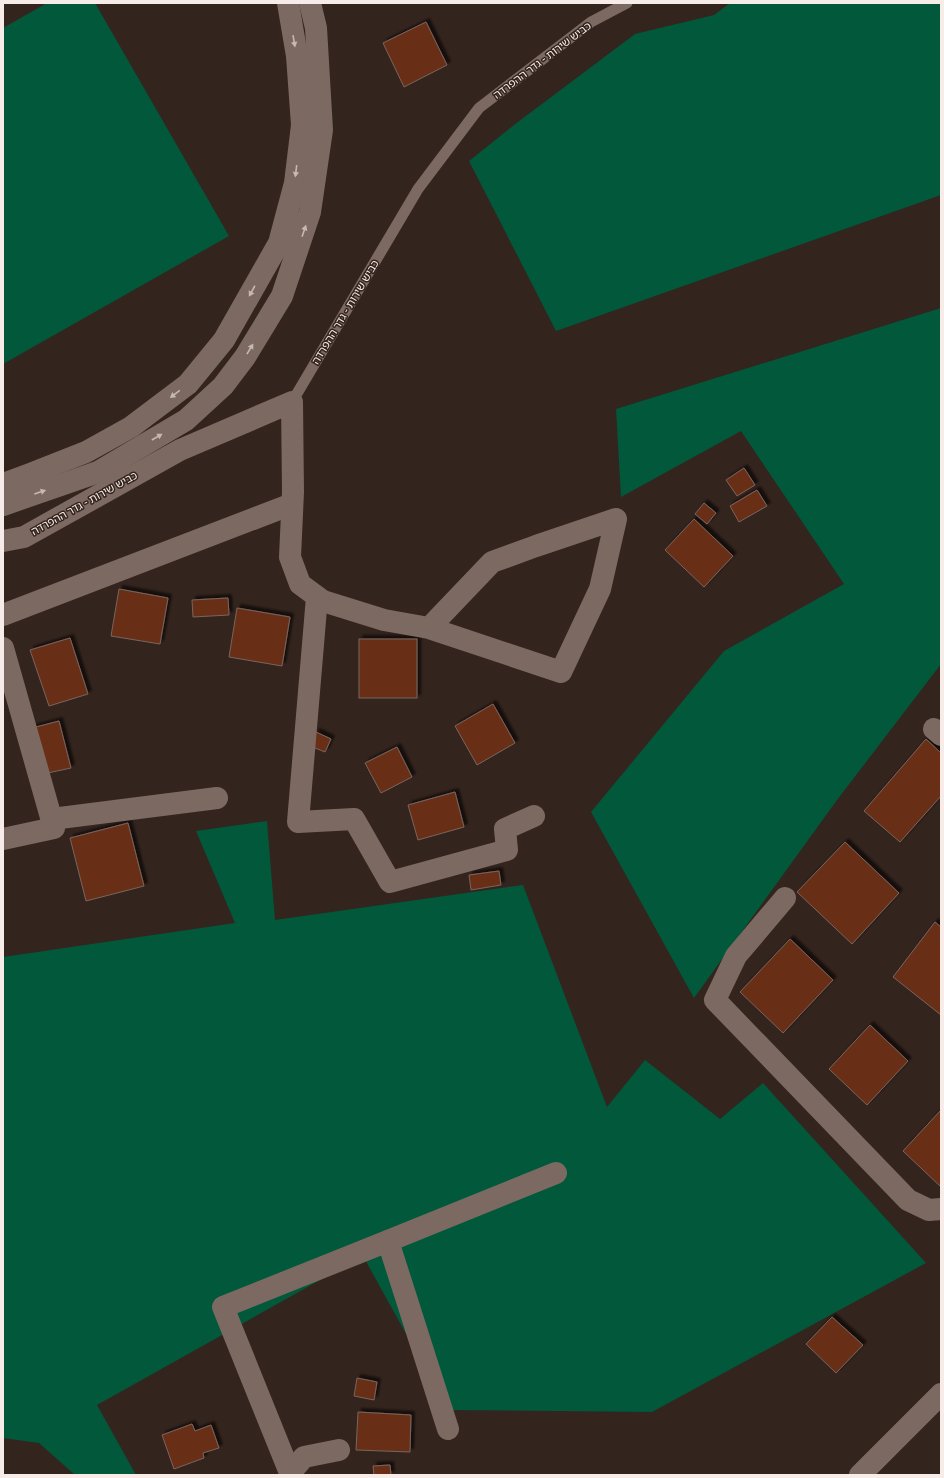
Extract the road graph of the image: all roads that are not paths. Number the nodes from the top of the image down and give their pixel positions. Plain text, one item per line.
1 (288, 3) edge
2 (310, 3) edge
3 (627, 3) edge
4 (292, 402) junction
5 (3, 484) edge
6 (292, 504) junction
7 (3, 505) edge
8 (3, 541) edge
9 (317, 597) junction
10 (3, 615) edge
11 (429, 628) junction
12 (3, 648) edge
13 (217, 798) dead end
14 (534, 816) dead end
15 (52, 819) junction
16 (3, 840) edge
17 (785, 898) dead end
18 (556, 1173) dead end
19 (941, 1209) edge
20 (388, 1241) junction
21 (941, 1394) edge
22 (448, 1430) dead end
23 (339, 1450) dead end
24 (290, 1474) edge
25 (860, 1475) edge

1 -> 5 street
7 -> 2 street
3 - 4 lane, כביש שירות - גדר ההפרדה
4 - 6 street
4 - 8 street, כביש שירות - גדר ההפרדה
6 - 9 street
6 - 10 street
9 - 11 street
9 - 14 street
11 - 11 street
12 - 15 street
13 - 15 street
15 - 16 street
17 - 19 street
18 - 20 street
20 - 22 street
20 - 24 street
21 - 25 street
23 - 24 street

